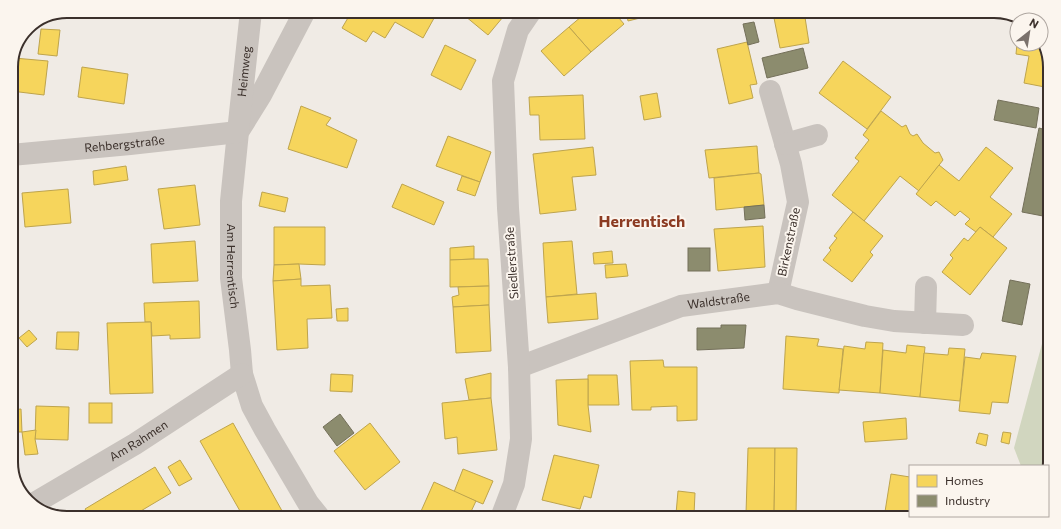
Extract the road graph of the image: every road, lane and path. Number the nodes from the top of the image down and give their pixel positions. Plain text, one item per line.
1 (250, 18) edge
2 (301, 18) edge
3 (526, 18) edge
4 (770, 91) dead end
5 (238, 132) junction
6 (817, 135) dead end
7 (785, 144) junction
8 (18, 154) edge
9 (926, 287) dead end
10 (778, 293) junction
11 (925, 323) junction
12 (963, 324) dead end
13 (519, 367) junction
14 (242, 374) junction
15 (38, 501) edge
16 (314, 511) edge
17 (504, 511) edge

1 - 5 street, Heimweg
2 - 5 street, Am Herrentisch
3 - 13 street, Siedlerstraße
4 - 7 street, Birkenstraße
5 - 8 street, Rehbergstraße
5 - 14 street, Am Herrentisch
6 - 7 street
7 - 10 street, Birkenstraße
9 - 11 street
10 - 11 street, Waldstraße
10 - 13 street, Waldstraße
11 - 12 street, Waldstraße
13 - 17 street, Siedlerstraße
14 - 15 street, Am Rahmen
14 - 16 street, Am Herrentisch

